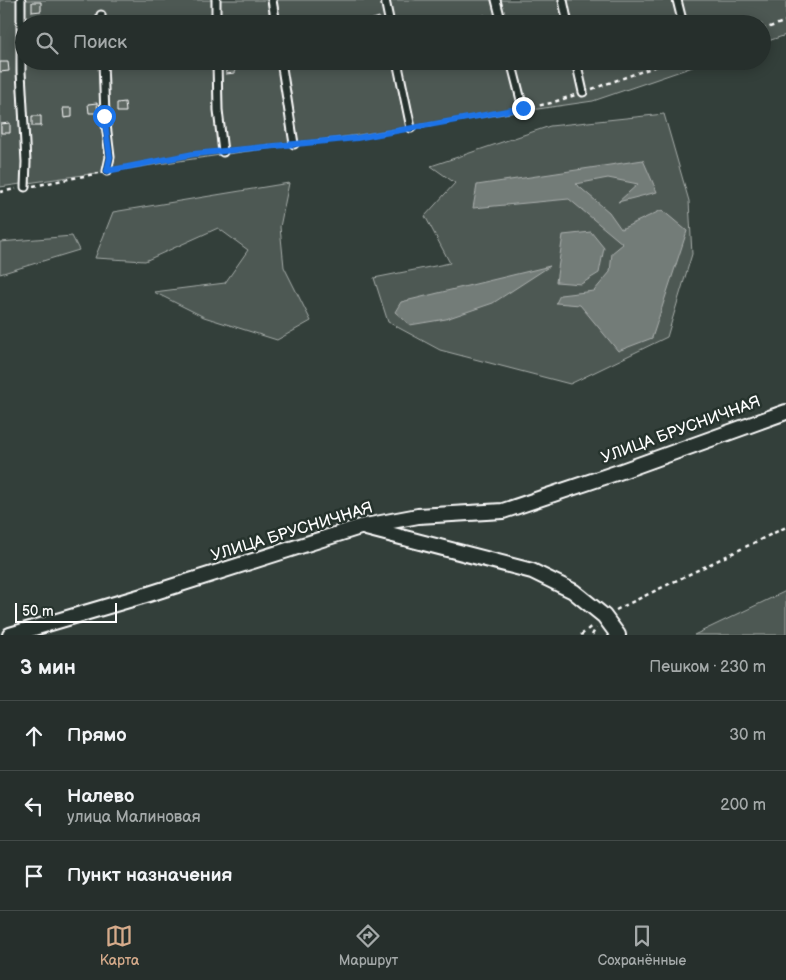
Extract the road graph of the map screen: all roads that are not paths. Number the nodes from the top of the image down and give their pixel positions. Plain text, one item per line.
1 (20, 0) edge
2 (216, 0) edge
3 (272, 0) edge
4 (385, 0) edge
5 (496, 0) edge
6 (563, 0) edge
7 (677, 0) edge
8 (20, 15) edge
9 (216, 15) edge
10 (274, 15) edge
11 (388, 15) edge
12 (500, 15) edge
13 (566, 15) edge
14 (681, 15) edge
15 (20, 70) edge
16 (103, 70) edge
17 (217, 70) edge
18 (282, 70) edge
19 (399, 70) edge
20 (513, 70) edge
21 (578, 70) edge
22 (583, 92) road end
23 (523, 108) road end
24 (411, 128) road end
25 (294, 144) road end
26 (222, 152) road end
27 (107, 171) road end
28 (25, 187) road end
29 (786, 412) edge
30 (360, 527) junction
31 (10, 635) edge
32 (618, 635) edge

1 - 8 lane
2 - 9 lane
3 - 10 lane
4 - 11 lane
5 - 12 lane
6 - 13 lane
7 - 14 lane
15 - 28 lane
16 - 27 lane
17 - 26 lane
18 - 25 lane
19 - 24 lane
20 - 23 lane
21 - 22 lane
29 - 30 street, УЛИЦА БРУСНИЧНАЯ
30 - 31 street, УЛИЦА БРУСНИЧНАЯ
30 - 32 street

